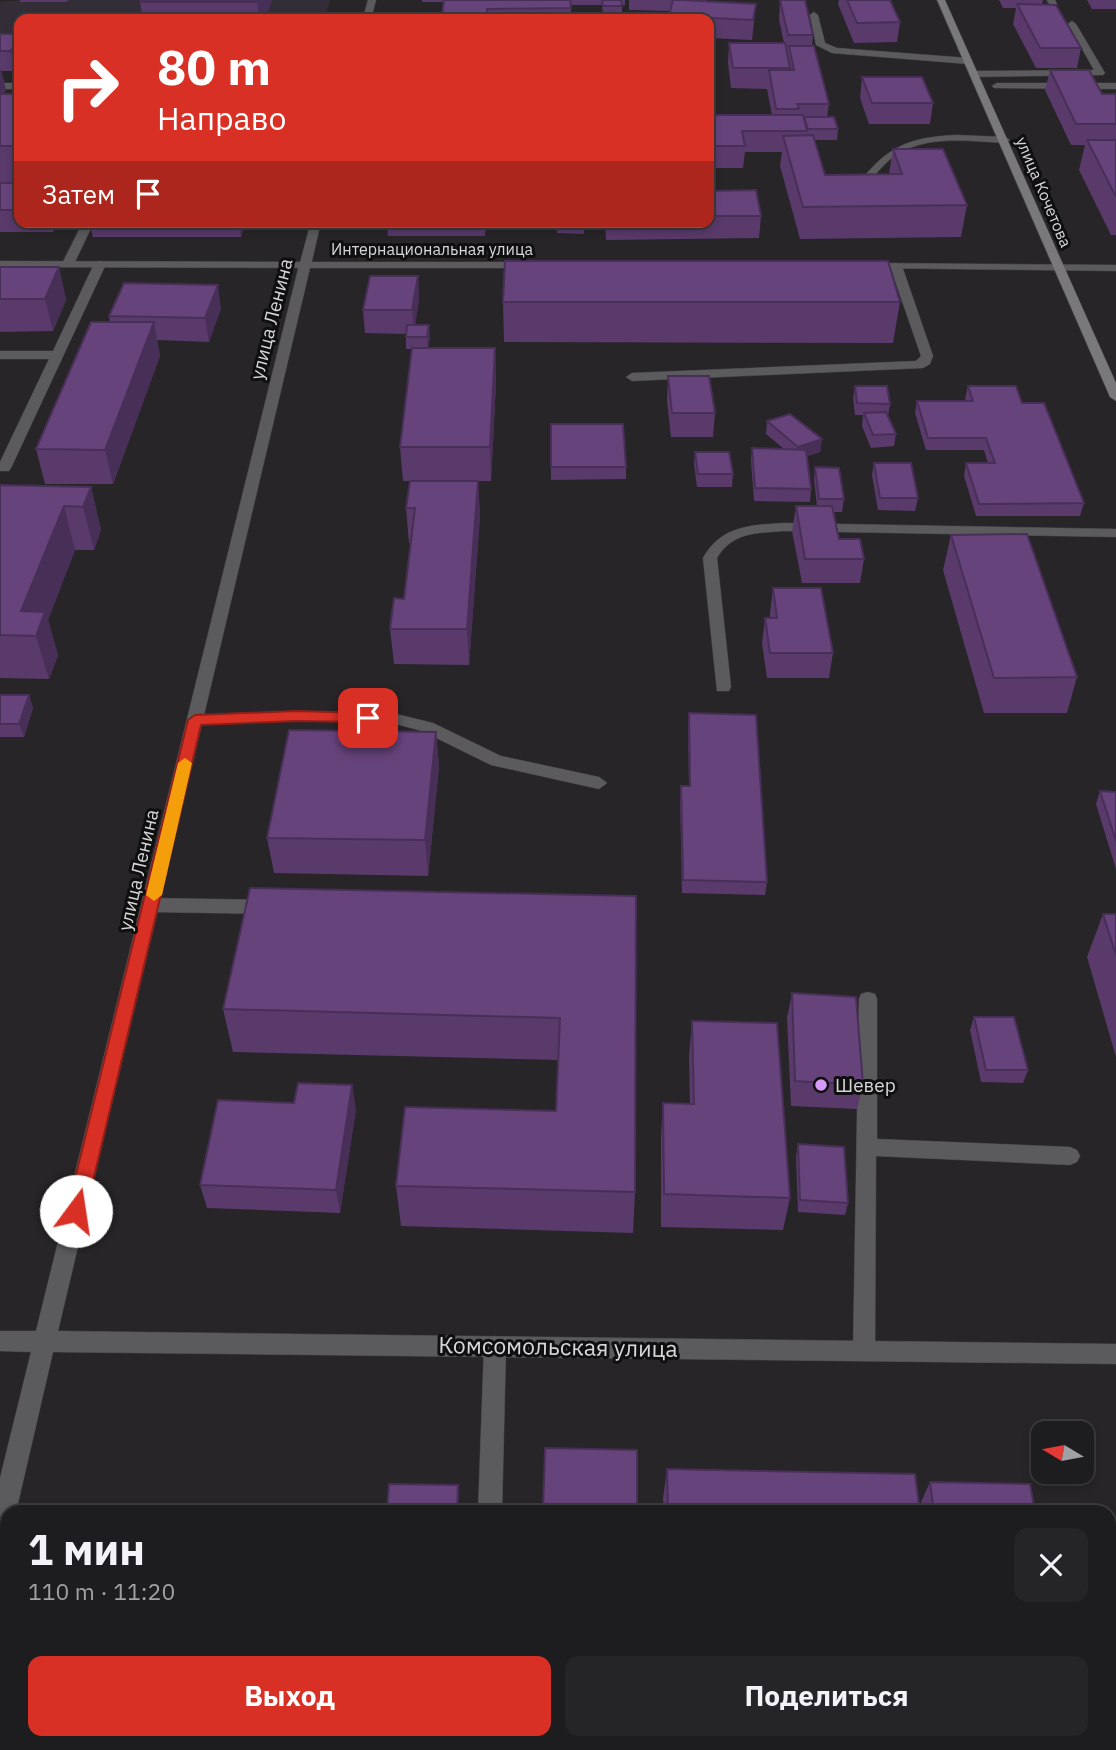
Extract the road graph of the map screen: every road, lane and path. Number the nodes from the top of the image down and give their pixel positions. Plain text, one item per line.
1 (941, 0) edge
2 (814, 15) dead end
3 (1072, 24) dead end
4 (968, 61) junction
5 (974, 74) junction
6 (979, 86) junction
7 (1116, 86) edge
8 (1005, 140) junction
9 (857, 192) edge
10 (86, 228) edge
11 (314, 228) edge
12 (0, 264) edge
13 (68, 264) junction
14 (100, 264) junction
15 (305, 265) junction
16 (536, 265) edge
17 (854, 266) edge
18 (896, 266) junction
19 (1059, 267) junction
20 (1116, 268) edge
21 (0, 355) edge
22 (58, 355) junction
23 (632, 377) dead end
24 (1116, 397) edge
25 (4, 468) dead end
26 (1116, 533) edge
27 (723, 687) dead end
28 (195, 720) junction
29 (599, 783) dead end
30 (151, 905) junction
31 (282, 907) edge
32 (868, 999) dead end
33 (868, 1147) junction
34 (1070, 1156) dead end
35 (0, 1341) edge
36 (45, 1341) junction
37 (495, 1346) junction
38 (864, 1351) junction
39 (1116, 1354) edge
40 (5, 1505) edge
41 (490, 1505) edge

1 - 4 main road, улица Кочетова
2 - 4 street
3 - 5 street
4 - 5 main road, улица Кочетова
5 - 6 main road, улица Кочетова
6 - 7 street
6 - 8 main road, улица Кочетова
8 - 9 street
8 - 19 main road, улица Кочетова
10 - 13 street
11 - 15 street, улица Ленина
12 - 13 street, Интернациональная улица
13 - 14 street, Интернациональная улица
14 - 15 street, Интернациональная улица
14 - 22 street
15 - 16 street, Интернациональная улица
15 - 28 street, улица Ленина
17 - 18 street
18 - 19 street
18 - 23 street
19 - 20 street
19 - 24 main road, улица Кочетова
21 - 22 street
22 - 25 street
26 - 27 street
28 - 29 street
28 - 30 street, улица Ленина
30 - 31 street
30 - 36 street, улица Ленина
32 - 33 street
33 - 34 street
33 - 38 street
35 - 36 street, Комсомольская улица
36 - 37 street, Комсомольская улица
36 - 40 street, улица Ленина
37 - 38 street, Комсомольская улица
37 - 41 street
38 - 39 street, Комсомольская улица

